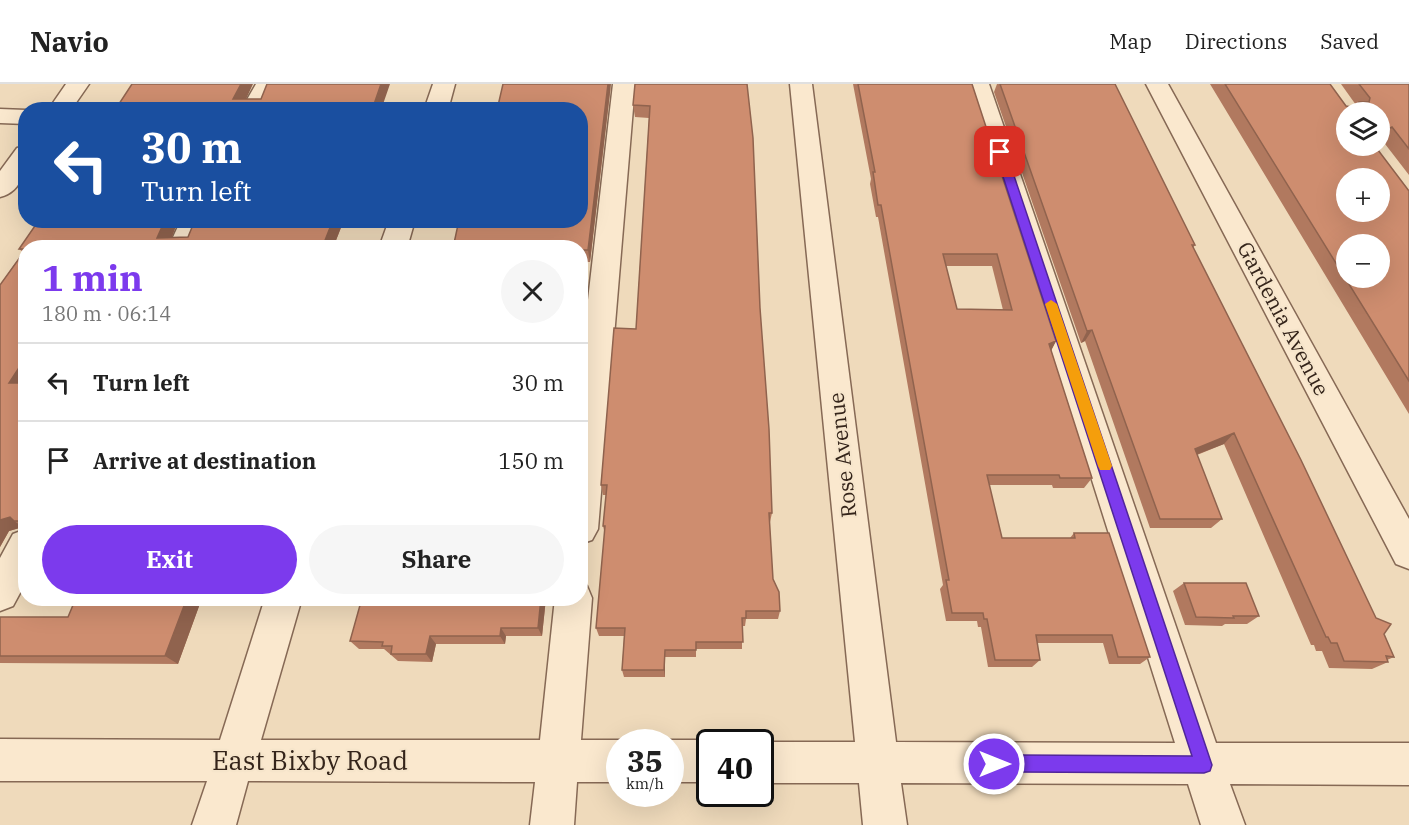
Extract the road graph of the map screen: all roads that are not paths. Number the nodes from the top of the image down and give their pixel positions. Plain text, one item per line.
1 (78, 84) edge
2 (267, 84) edge
3 (444, 84) edge
4 (624, 84) edge
5 (801, 84) edge
6 (978, 84) edge
7 (1157, 84) edge
8 (65, 102) edge
9 (257, 102) edge
10 (438, 102) edge
11 (0, 116) edge
12 (18, 117) edge
13 (18, 165) edge
14 (0, 189) edge
15 (588, 448) edge
16 (1409, 554) edge
17 (18, 560) edge
18 (0, 594) edge
19 (281, 606) edge
20 (573, 606) edge
21 (0, 759) edge
22 (558, 760) junction
23 (233, 761) junction
24 (606, 761) edge
25 (774, 762) edge
26 (877, 763) junction
27 (1409, 764) edge
28 (1204, 765) junction
29 (214, 825) edge
30 (552, 825) edge
31 (885, 825) edge
32 (1223, 825) edge

1 - 8 street
2 - 9 street
3 - 10 street
4 - 15 street
5 - 26 street, Rose Avenue
6 - 28 street
7 - 16 street, Gardenia Avenue
11 - 12 street
13 - 14 street
17 - 18 street
19 - 23 street
20 - 22 street
21 - 23 street, East Bixby Road
22 - 23 street, East Bixby Road
22 - 24 street, East Bixby Road
22 - 30 street
23 - 29 street
25 - 26 street
26 - 28 street
26 - 31 street, Rose Avenue
27 - 28 street
28 - 32 street

